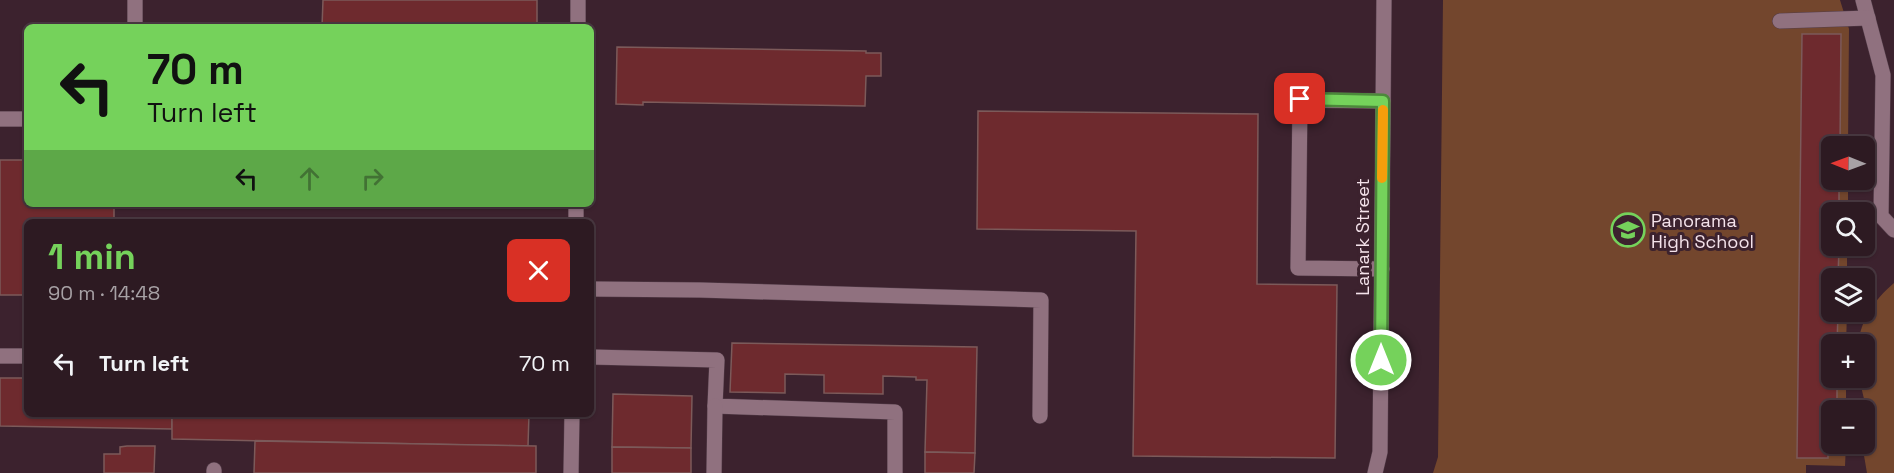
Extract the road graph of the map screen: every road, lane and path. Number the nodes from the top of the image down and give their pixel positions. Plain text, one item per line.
1 (135, 0) edge
2 (578, 0) edge
3 (1384, 0) edge
4 (1863, 0) edge
5 (1868, 18) junction
6 (1780, 21) dead end
7 (135, 24) edge
8 (578, 24) edge
9 (1383, 101) junction
10 (0, 119) edge
11 (24, 119) edge
12 (1894, 231) edge
13 (1382, 269) junction
14 (594, 289) edge
15 (0, 356) edge
16 (24, 356) edge
17 (594, 357) edge
18 (715, 406) junction
19 (1040, 416) dead end
20 (572, 417) edge
21 (571, 473) edge
22 (714, 473) edge
23 (895, 473) edge
24 (1375, 473) edge

1 - 7 street
2 - 8 street
3 - 9 street, Lanark Street
4 - 5 street
5 - 6 street
5 - 12 street
9 - 13 street, Lanark Street
9 - 13 street
10 - 11 street
13 - 24 street, Lanark Street
14 - 19 street
15 - 16 street
17 - 18 street
18 - 22 street
18 - 23 street
20 - 21 street

